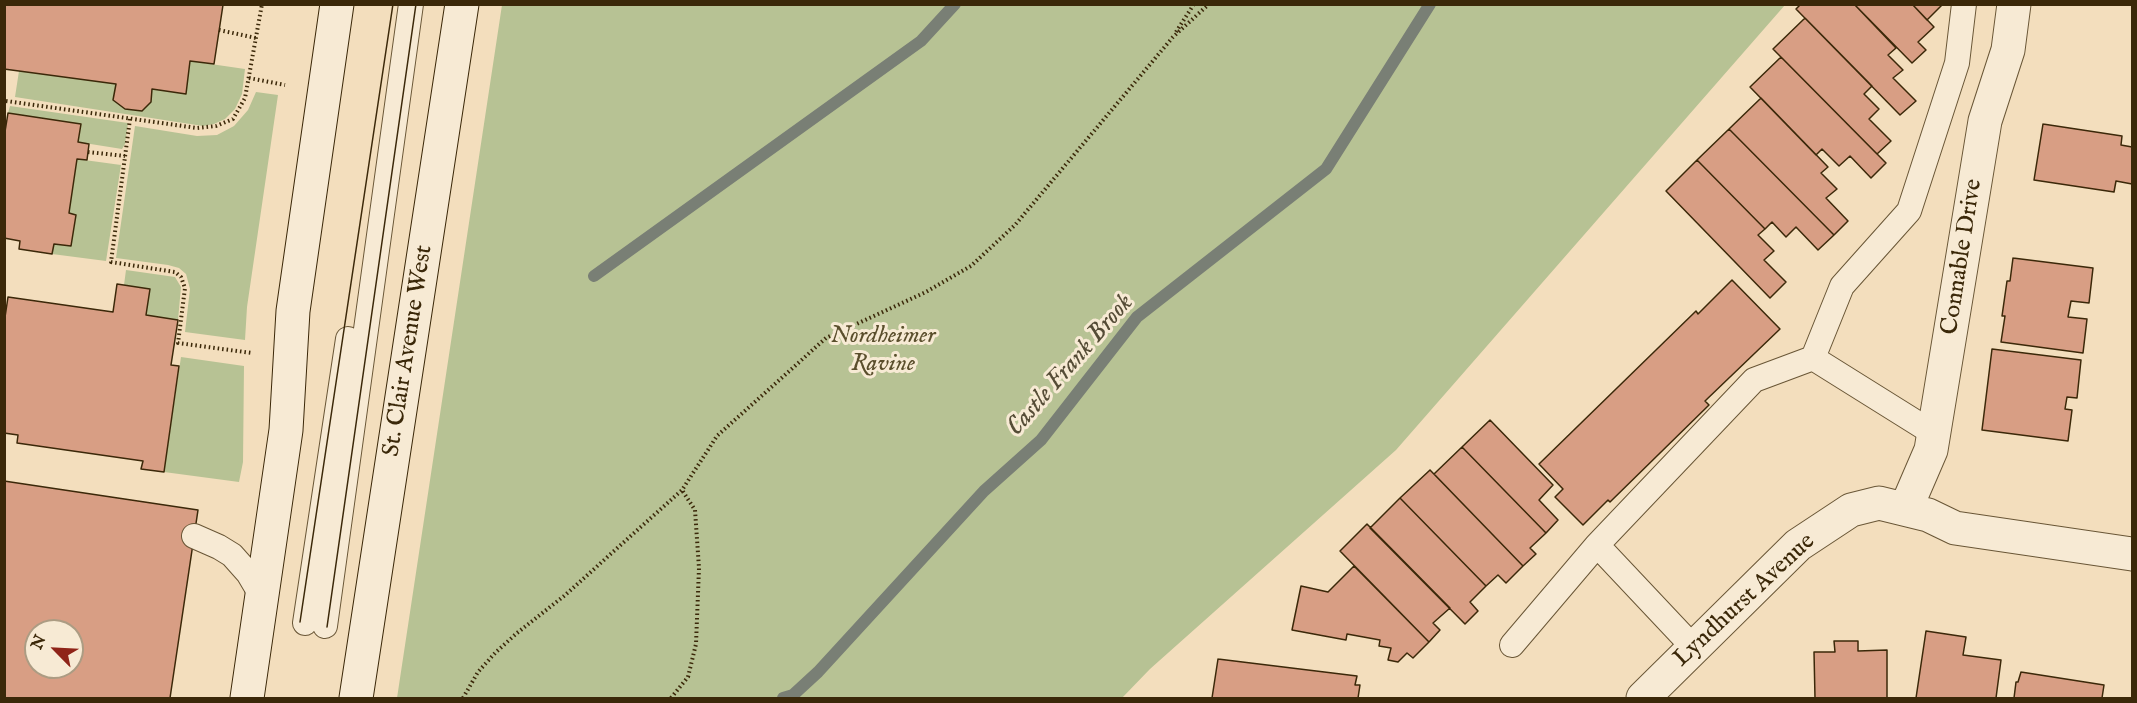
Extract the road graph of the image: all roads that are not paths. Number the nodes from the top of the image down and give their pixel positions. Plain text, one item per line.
1 (337, 4) edge
2 (397, 4) edge
3 (411, 4) edge
4 (462, 4) edge
5 (1964, 4) edge
6 (2014, 4) edge
7 (1813, 358) junction
8 (1934, 433) junction
9 (1905, 508) junction
10 (194, 536) dead end
11 (1598, 545) junction
12 (2133, 554) edge
13 (261, 595) junction
14 (1512, 645) dead end
15 (1694, 648) junction
16 (247, 699) edge
17 (357, 699) edge
18 (1643, 699) edge

1 - 13 main road
2 - 3 lane
4 - 17 main road, St. Clair Avenue West
5 - 7 lane
6 - 8 main road, Connable Drive
7 - 8 lane
7 - 11 lane
8 - 9 main road, Connable Drive
9 - 12 main road, Lyndhurst Avenue
9 - 15 main road, Lyndhurst Avenue
10 - 13 lane
11 - 14 lane
11 - 15 lane
13 - 16 main road
15 - 18 main road, Lyndhurst Avenue

